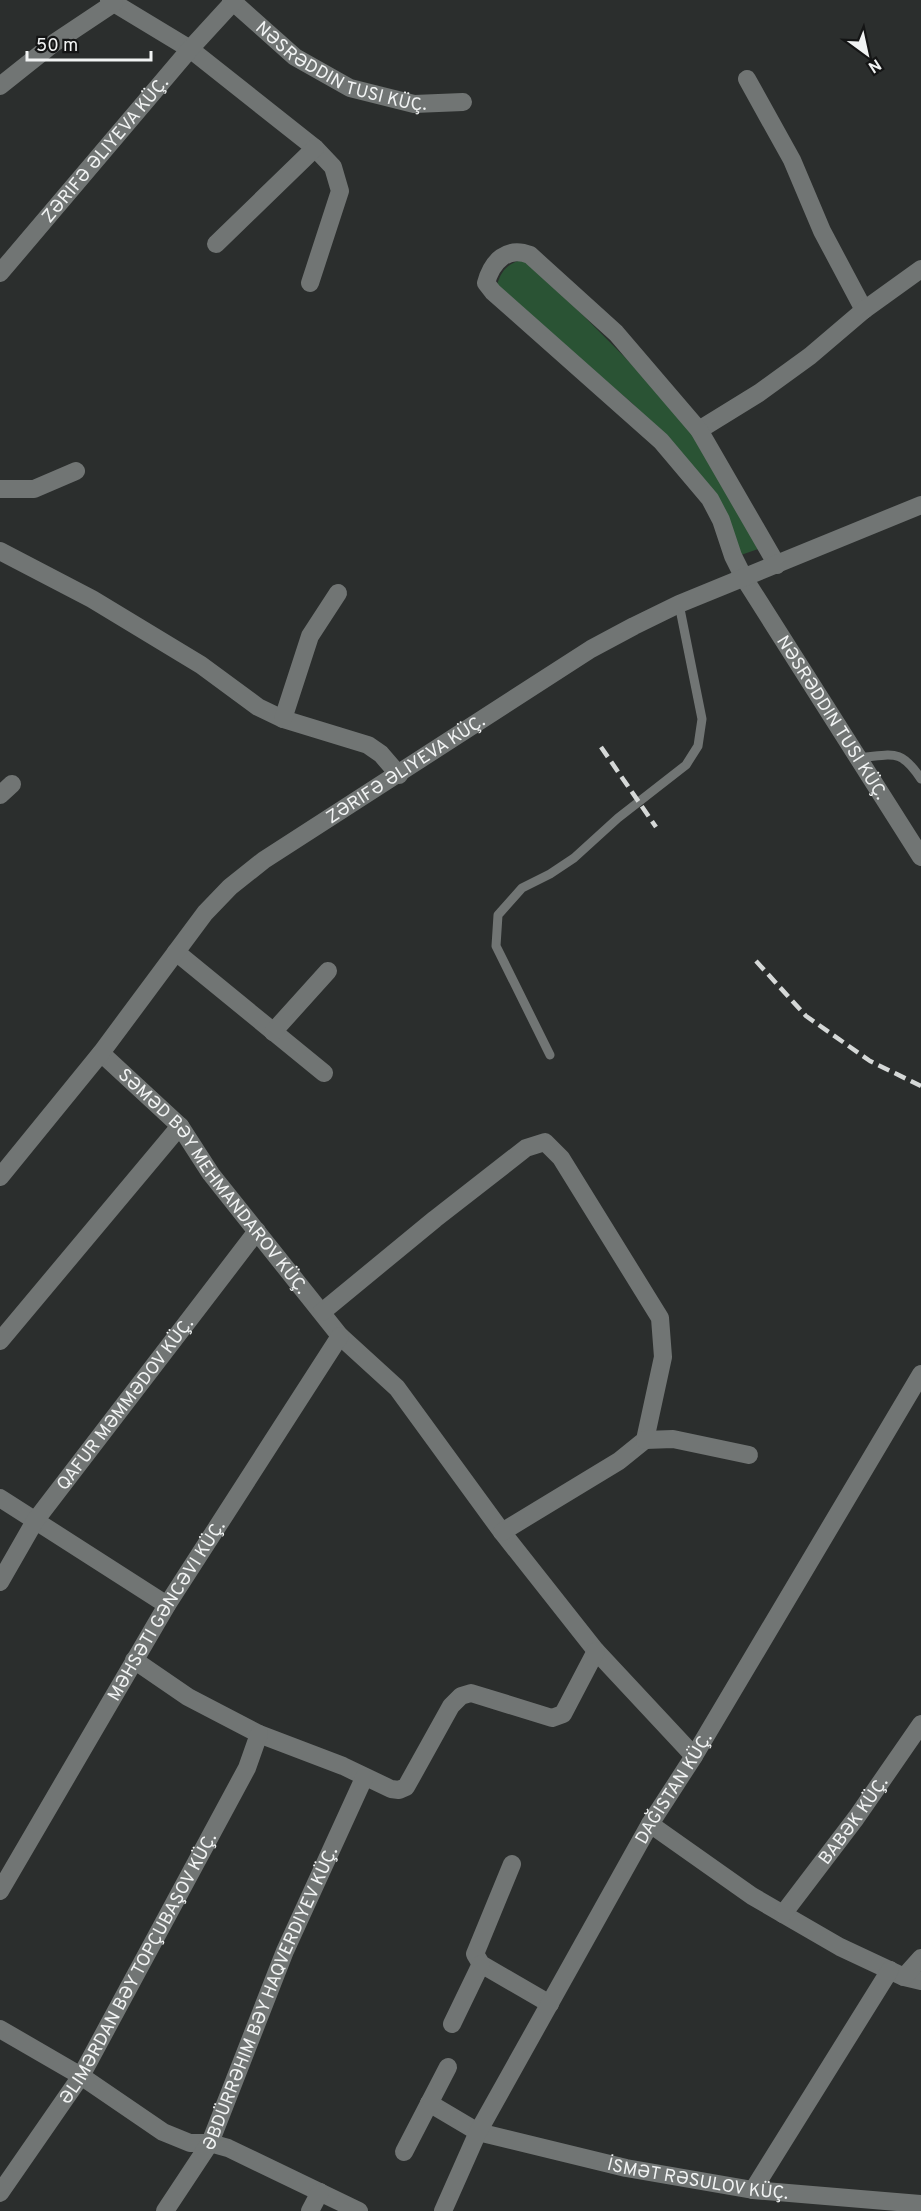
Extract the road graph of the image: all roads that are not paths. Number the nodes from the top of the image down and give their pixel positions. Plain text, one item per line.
1 (111, 1) edge
2 (233, 1) edge
3 (190, 50) junction
4 (747, 79) dead end
5 (0, 86) edge
6 (463, 102) dead end
7 (315, 148) junction
8 (216, 244) dead end
9 (921, 269) edge
10 (0, 273) edge
11 (310, 283) dead end
12 (864, 310) junction
13 (699, 430) junction
14 (76, 471) dead end
15 (0, 489) edge
16 (921, 504) edge
17 (0, 551) edge
18 (777, 564) junction
19 (744, 578) junction
20 (338, 593) dead end
21 (679, 604) junction
22 (283, 719) junction
23 (858, 758) junction
24 (399, 775) junction
25 (921, 779) edge
26 (921, 857) edge
27 (176, 952) junction
28 (328, 971) dead end
29 (273, 1032) junction
30 (101, 1053) junction
31 (550, 1055) dead end
32 (324, 1073) dead end
33 (180, 1126) junction
34 (0, 1177) edge
35 (257, 1231) junction
36 (322, 1312) junction
37 (340, 1336) junction
38 (0, 1341) edge
39 (921, 1375) edge
40 (645, 1440) junction
41 (749, 1455) dead end
42 (0, 1498) edge
43 (35, 1521) junction
44 (502, 1532) junction
45 (0, 1581) edge
46 (167, 1605) junction
47 (596, 1651) junction
48 (134, 1660) junction
49 (921, 1724) edge
50 (259, 1734) junction
51 (694, 1756) junction
52 (364, 1778) junction
53 (650, 1824) junction
54 (513, 1864) dead end
55 (0, 1891) edge
56 (783, 1914) junction
57 (921, 1958) edge
58 (481, 1964) junction
59 (905, 1976) edge
60 (550, 2004) junction
61 (452, 2024) dead end
62 (0, 2030) edge
63 (448, 2067) dead end
64 (81, 2076) junction
65 (429, 2103) junction
66 (478, 2132) junction
67 (210, 2143) junction
68 (404, 2152) dead end
69 (753, 2190) junction
70 (320, 2192) junction
71 (0, 2193) edge
72 (921, 2204) edge
73 (165, 2211) edge
74 (310, 2211) edge
75 (359, 2211) edge
76 (443, 2211) edge

1 - 3 street
1 - 5 street
2 - 3 street, ZƏRIFƏ ƏLIYEVA KÜÇ.
2 - 6 street, NƏSRƏDDIN TUSI KÜÇ.
3 - 7 street
3 - 10 street, ZƏRIFƏ ƏLIYEVA KÜÇ.
4 - 12 street
7 - 8 street
7 - 11 street
9 - 12 street
12 - 13 street
13 - 18 street
13 - 19 street, NƏSRƏDDIN TUSI KÜÇ.
14 - 15 street
16 - 18 street, ZƏRIFƏ ƏLIYEVA KÜÇ.
17 - 22 street
18 - 19 street, ZƏRIFƏ ƏLIYEVA KÜÇ.
19 - 21 street, ZƏRIFƏ ƏLIYEVA KÜÇ.
19 - 23 street, NƏSRƏDDIN TUSI KÜÇ.
20 - 22 street
21 - 24 street, ZƏRIFƏ ƏLIYEVA KÜÇ.
21 - 31 lane
22 - 24 street
23 - 25 lane
23 - 26 street, NƏSRƏDDIN TUSI KÜÇ.
24 - 27 street, ZƏRIFƏ ƏLIYEVA KÜÇ.
27 - 29 street
27 - 30 street, ZƏRIFƏ ƏLIYEVA KÜÇ.
28 - 29 street
29 - 32 street
30 - 33 street, SƏMƏD BƏY MEHMANDAROV KÜÇ.
30 - 34 street, ZƏRIFƏ ƏLIYEVA KÜÇ.
33 - 35 street, SƏMƏD BƏY MEHMANDAROV KÜÇ.
33 - 38 street
35 - 36 street, SƏMƏD BƏY MEHMANDAROV KÜÇ.
35 - 43 street, QAFUR MƏMMƏDOV KÜÇ.
36 - 37 street, SƏMƏD BƏY MEHMANDAROV KÜÇ.
36 - 40 street, SƏMƏD BƏY MEHMANDAROV KÜÇ.
37 - 44 street, SƏMƏD BƏY MEHMANDAROV KÜÇ.
37 - 46 street, MƏHSƏTI GƏNCƏVI KÜÇ.
39 - 51 street
40 - 41 street
40 - 44 street
42 - 43 street
43 - 45 street, QAFUR MƏMMƏDOV KÜÇ.
43 - 46 street
44 - 47 street, SƏMƏD BƏY MEHMANDAROV KÜÇ.
46 - 48 street, MƏHSƏTI GƏNCƏVI KÜÇ.
47 - 51 street, SƏMƏD BƏY MEHMANDAROV KÜÇ.
47 - 52 street
48 - 50 street
48 - 55 street, MƏHSƏTI GƏNCƏVI KÜÇ.
49 - 56 street, BABƏK KÜÇ.
50 - 52 street
50 - 64 street, ƏLIMƏRDAN BƏY TOPÇUBAŞOV KÜÇ.
51 - 53 street
52 - 67 street, ƏBDÜRRƏHIM BƏY HAQVERDIYEV KÜÇ.
53 - 56 street
53 - 60 street
54 - 58 street
56 - 59 street
57 - 59 street
58 - 60 street
58 - 61 street
59 - 69 street
60 - 66 street
62 - 64 street
63 - 65 street
64 - 67 street
64 - 71 street, ƏLIMƏRDAN BƏY TOPÇUBAŞOV KÜÇ.
65 - 66 street, İSMƏT RƏSULOV KÜÇ.
65 - 68 street
66 - 69 street, İSMƏT RƏSULOV KÜÇ.
66 - 76 street
67 - 70 street
67 - 73 street, ƏBDÜRRƏHIM BƏY HAQVERDIYEV KÜÇ.
69 - 72 street, İSMƏT RƏSULOV KÜÇ.
70 - 74 street
70 - 75 street

